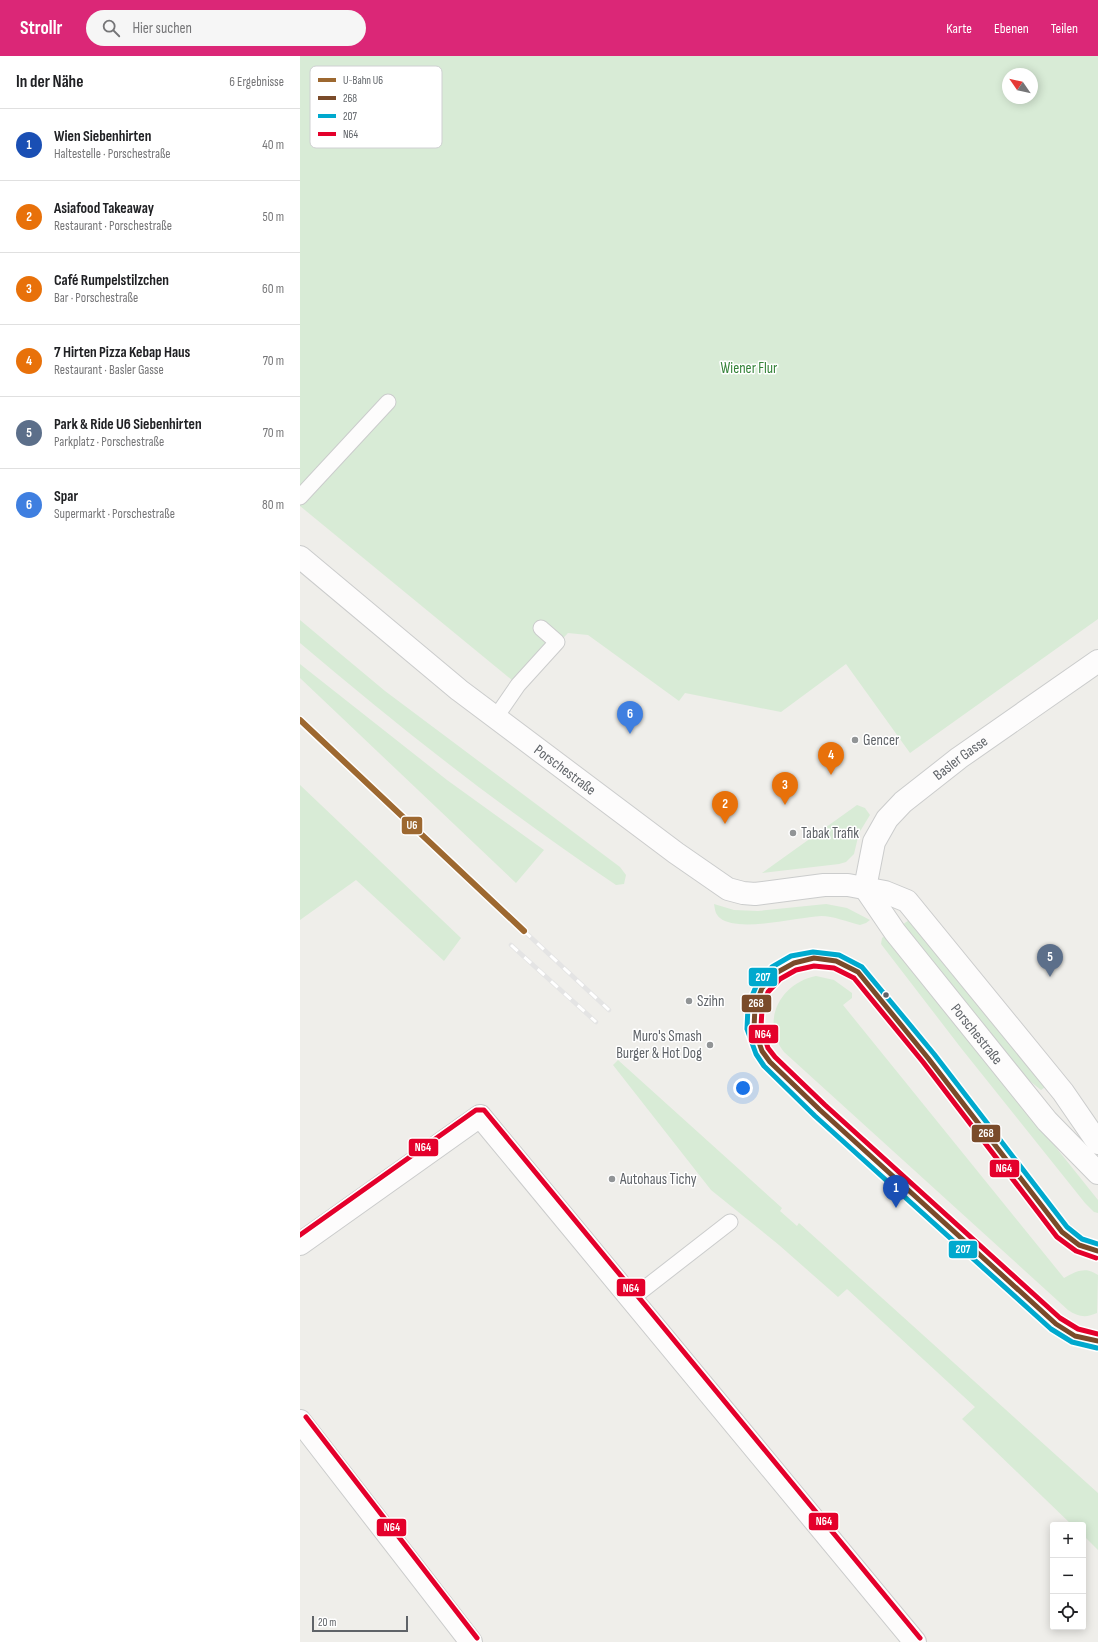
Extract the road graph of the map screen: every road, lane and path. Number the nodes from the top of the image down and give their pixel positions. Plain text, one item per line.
1 (388, 402) dead end
2 (300, 497) edge
3 (300, 557) edge
4 (542, 628) dead end
5 (1098, 661) edge
6 (496, 717) junction
7 (865, 888) junction
8 (1098, 1143) edge
9 (1098, 1172) edge
10 (730, 1222) dead end
11 (300, 1244) edge
12 (1098, 1251) edge
13 (631, 1299) junction
14 (1096, 1339) edge
15 (300, 1421) edge
16 (471, 1642) edge
17 (915, 1642) edge

1 - 2 lane
3 - 6 street, Porschestraße
4 - 6 lane
5 - 7 street, Basler Gasse
6 - 7 street, Porschestraße
7 - 8 street, Porschestraße
7 - 9 street, Porschestraße
10 - 13 lane
11 - 13 street
12 - 14 lane
13 - 17 street
15 - 16 street

